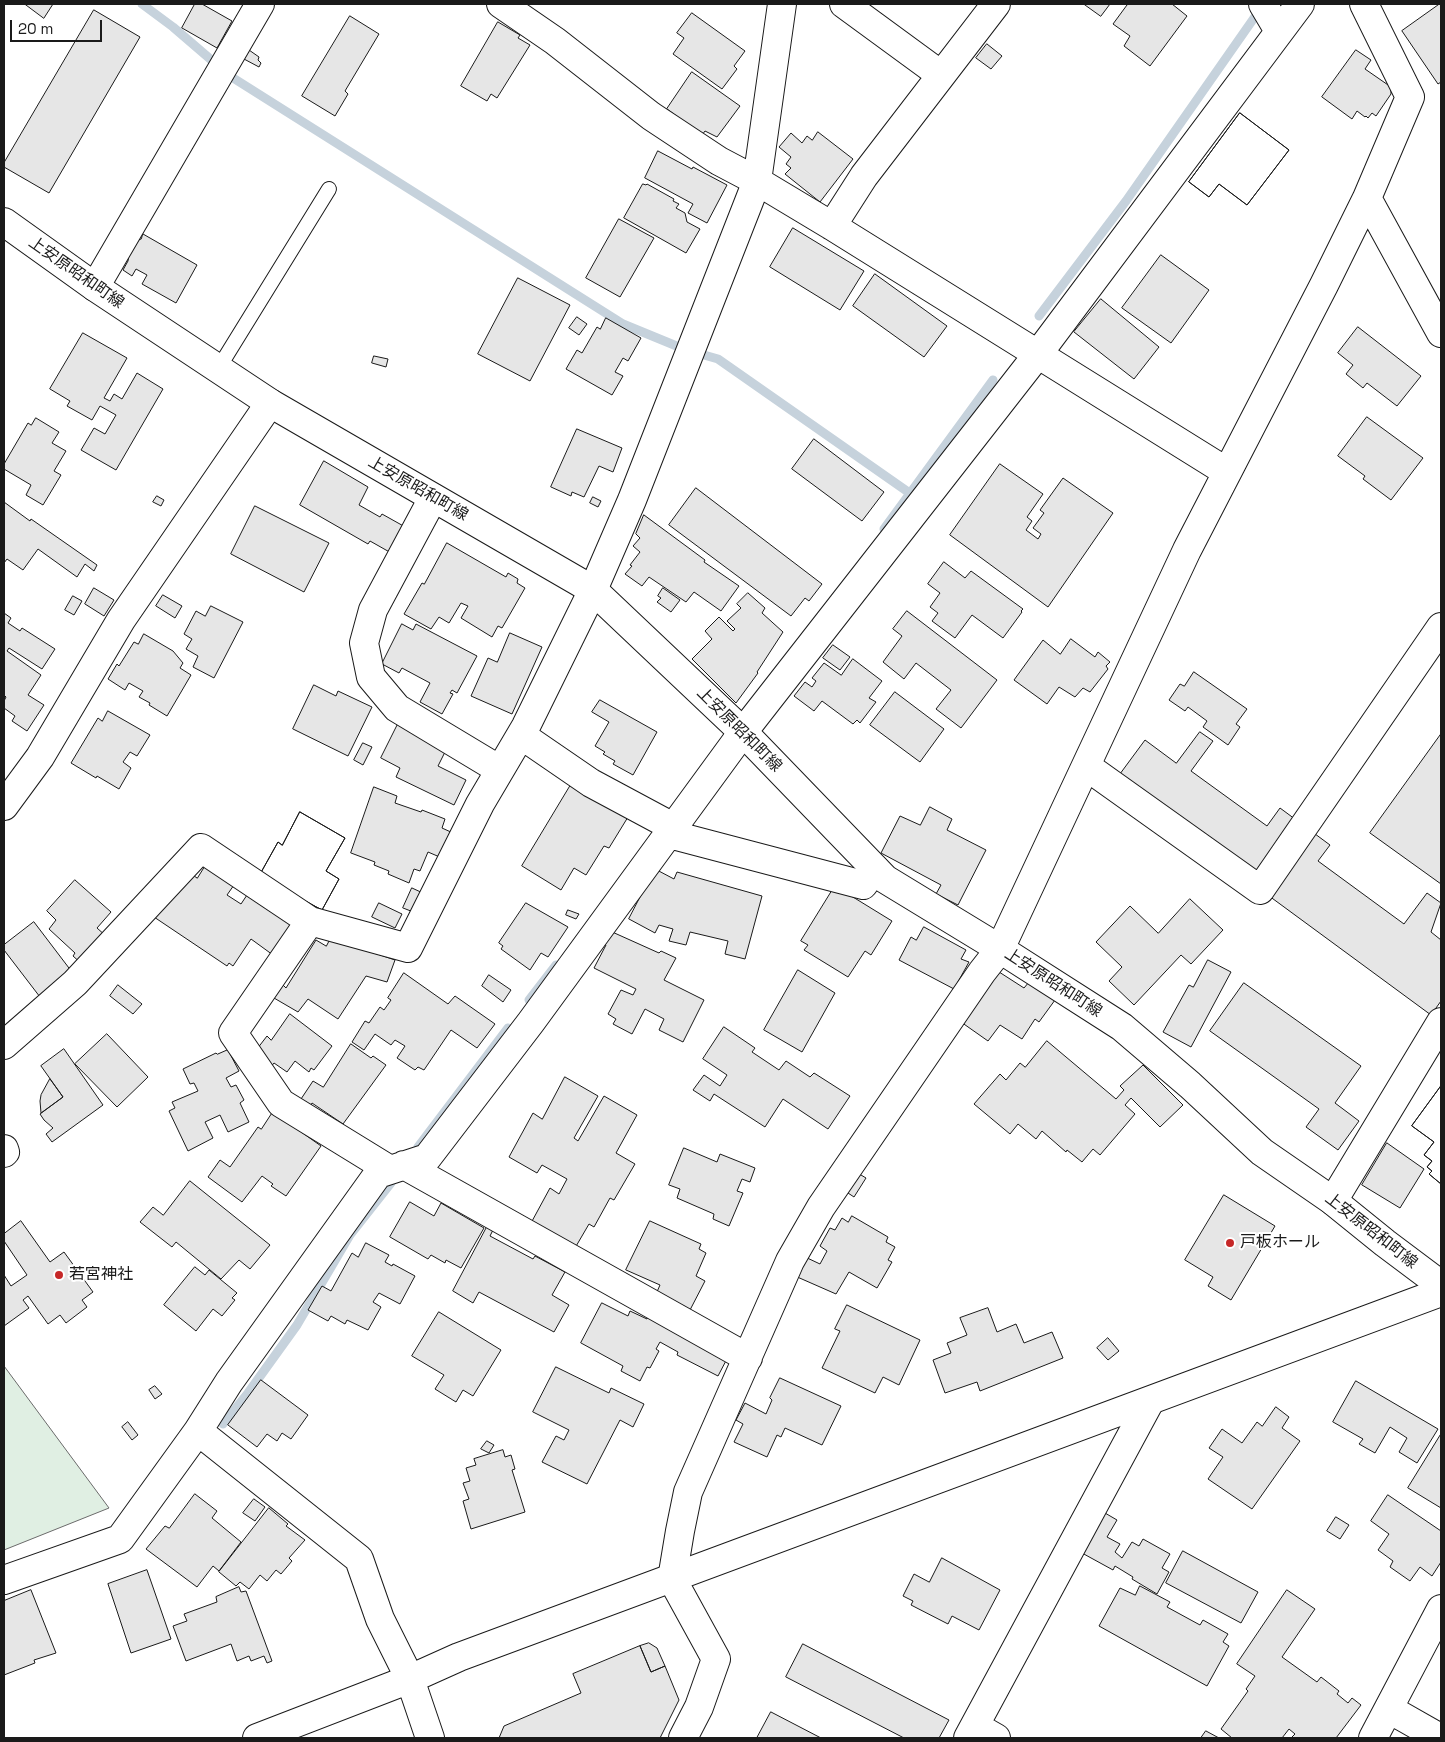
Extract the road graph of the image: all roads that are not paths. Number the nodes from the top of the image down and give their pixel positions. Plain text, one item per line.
1 (260, 4) edge
2 (501, 4) edge
3 (782, 4) edge
4 (844, 4) edge
5 (996, 4) edge
6 (1300, 4) edge
7 (1364, 4) edge
8 (1271, 18) edge
9 (941, 75) junction
10 (758, 181) junction
11 (329, 188) dead end
12 (1367, 198) junction
13 (4, 222) edge
14 (832, 226) junction
15 (95, 287) junction
16 (1441, 333) edge
17 (1038, 354) junction
18 (218, 369) junction
19 (270, 404) junction
20 (1227, 472) junction
21 (433, 498) junction
22 (593, 590) junction
23 (1441, 627) edge
24 (743, 732) junction
25 (521, 735) junction
26 (1086, 766) junction
27 (500, 770) junction
28 (4, 806) edge
29 (671, 830) junction
30 (876, 869) junction
31 (310, 921) junction
32 (1000, 948) junction
33 (1441, 1022) edge
34 (4, 1045) edge
35 (397, 1168) junction
36 (1333, 1201) junction
37 (1441, 1284) edge
38 (1441, 1292) edge
39 (748, 1358) junction
40 (1150, 1401) junction
41 (198, 1430) junction
42 (672, 1579) junction
43 (4, 1580) edge
44 (1441, 1609) edge
45 (410, 1679) junction
46 (1389, 1709) junction
47 (980, 1734) edge
48 (257, 1738) edge
49 (430, 1738) edge
50 (683, 1738) edge
51 (1373, 1738) edge
52 (1440, 1738) edge

1 - 15 street
2 - 10 street
3 - 10 street
4 - 9 street
5 - 9 street
6 - 8 street
7 - 12 street
8 - 17 street
9 - 14 street
10 - 14 street
10 - 22 street
11 - 18 lane
12 - 16 street
12 - 20 street
13 - 15 street, 上安原昭和町線
14 - 17 street
15 - 18 street, 上安原昭和町線
17 - 20 street
17 - 24 street
18 - 19 street, 上安原昭和町線
19 - 21 street, 上安原昭和町線
19 - 28 street
20 - 26 street
21 - 22 street, 上安原昭和町線
21 - 27 street
22 - 24 street, 上安原昭和町線
22 - 25 street
23 - 26 street
24 - 29 street
24 - 30 street, 上安原昭和町線
25 - 27 street
25 - 29 street
26 - 32 street
27 - 31 street
29 - 30 street
29 - 35 street
30 - 32 street, 上安原昭和町線
31 - 34 street
31 - 35 street
32 - 36 street, 上安原昭和町線
32 - 39 street
33 - 36 street
35 - 39 street
35 - 41 street
36 - 37 street, 上安原昭和町線
38 - 40 street
39 - 42 street
40 - 42 street
40 - 47 street
41 - 43 street
41 - 45 street
42 - 45 street
42 - 50 street
44 - 46 street
45 - 48 street
45 - 49 street
46 - 51 street
46 - 52 street

